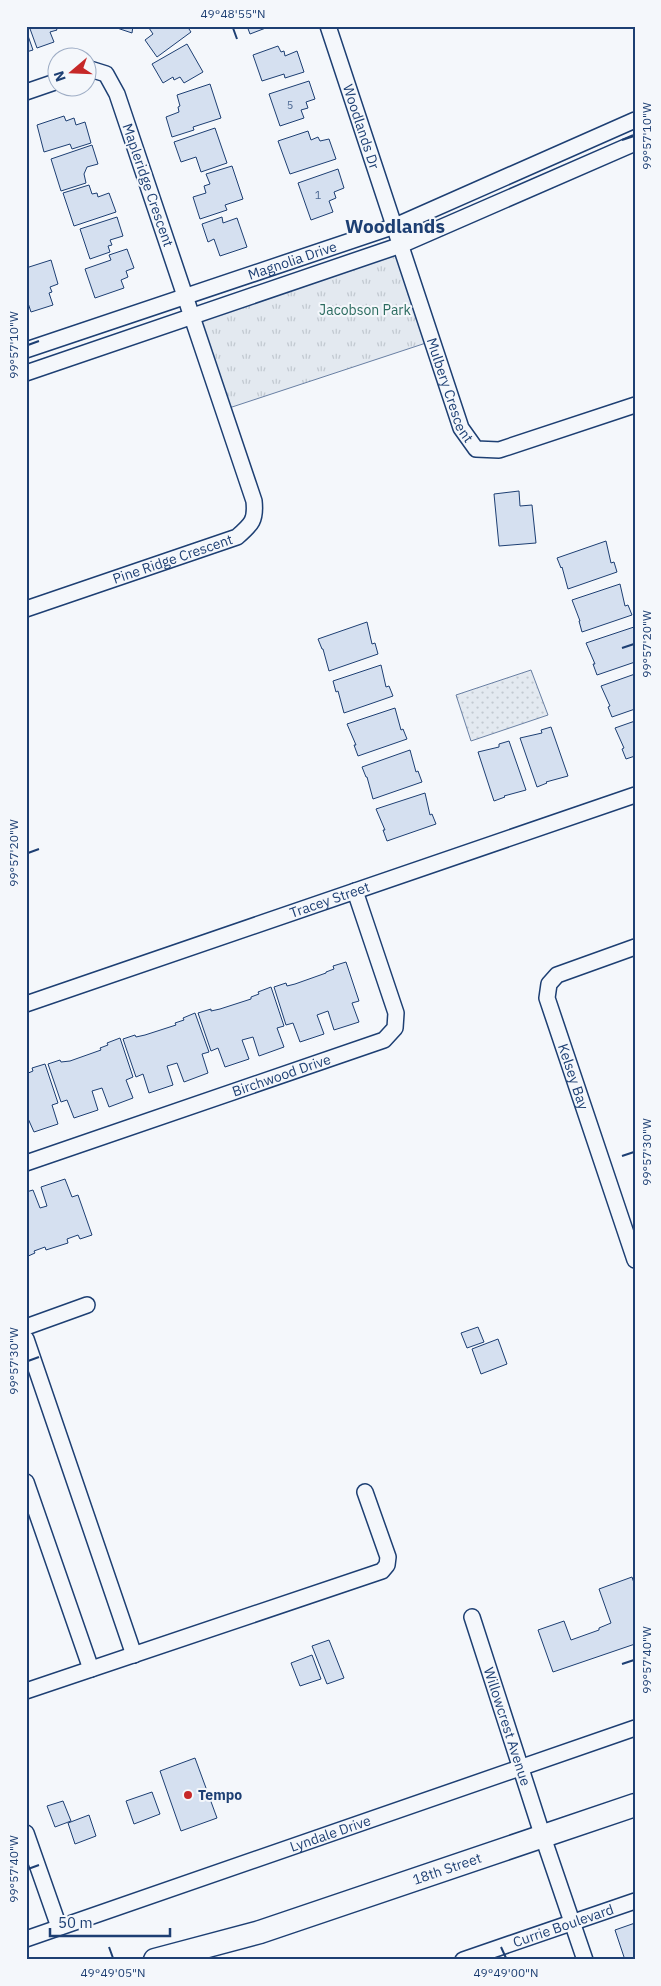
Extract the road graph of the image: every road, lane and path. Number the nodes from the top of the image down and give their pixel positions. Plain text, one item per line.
1 (328, 26) edge
2 (98, 72) edge
3 (48, 84) edge
4 (26, 92) edge
5 (635, 120) edge
6 (635, 143) edge
7 (395, 226) junction
8 (401, 245) junction
9 (186, 297) junction
10 (192, 316) junction
11 (26, 350) edge
12 (26, 373) edge
13 (635, 405) edge
14 (26, 609) edge
15 (635, 796) edge
16 (355, 891) junction
17 (635, 947) edge
18 (26, 1004) edge
19 (26, 1163) edge
20 (635, 1260) edge
21 (87, 1305) dead end
22 (26, 1327) edge
23 (26, 1339) edge
24 (26, 1482) edge
25 (365, 1492) dead end
26 (472, 1616) dead end
27 (134, 1655) junction
28 (91, 1670) junction
29 (26, 1692) edge
30 (635, 1728) edge
31 (521, 1767) junction
32 (635, 1805) edge
33 (26, 1833) edge
34 (543, 1837) junction
35 (635, 1901) edge
36 (572, 1922) junction
37 (59, 1927) junction
38 (260, 1932) junction
39 (26, 1939) edge
40 (155, 1960) edge
41 (201, 1960) edge
42 (463, 1960) edge
43 (585, 1960) edge

1 - 7 street, Woodlands Dr
2 - 9 street, Mapleridge Crescent
3 - 4 street
5 - 7 street, Magnolia Drive
6 - 8 street, Magnolia Drive
7 - 8 street, Mulbery Crescent
7 - 9 street, Magnolia Drive
8 - 10 street, Magnolia Drive
8 - 13 street, Mulbery Crescent
9 - 10 street, Mapleridge Crescent
9 - 11 street, Magnolia Drive
10 - 12 street, Magnolia Drive
10 - 14 street, Pine Ridge Crescent
15 - 16 street, Tracey Street
16 - 18 street, Tracey Street
16 - 19 street, Birchwood Drive
17 - 20 street, Kelsey Bay
21 - 22 street
23 - 27 street
24 - 28 street
25 - 27 street
26 - 31 street, Willowcrest Avenue
27 - 28 street
28 - 29 street
30 - 31 street, Lyndale Drive
31 - 34 street, Willowcrest Avenue
31 - 37 street, Lyndale Drive
32 - 34 main road, 18th Street
33 - 37 street
34 - 36 street, Willowcrest Avenue
34 - 38 main road, 18th Street
35 - 36 street, Currie Boulevard
36 - 42 street, Currie Boulevard
36 - 43 street, Willowcrest Avenue
37 - 39 street, Lyndale Drive
38 - 40 main road, 18th Street
38 - 41 main road, 18th Street

